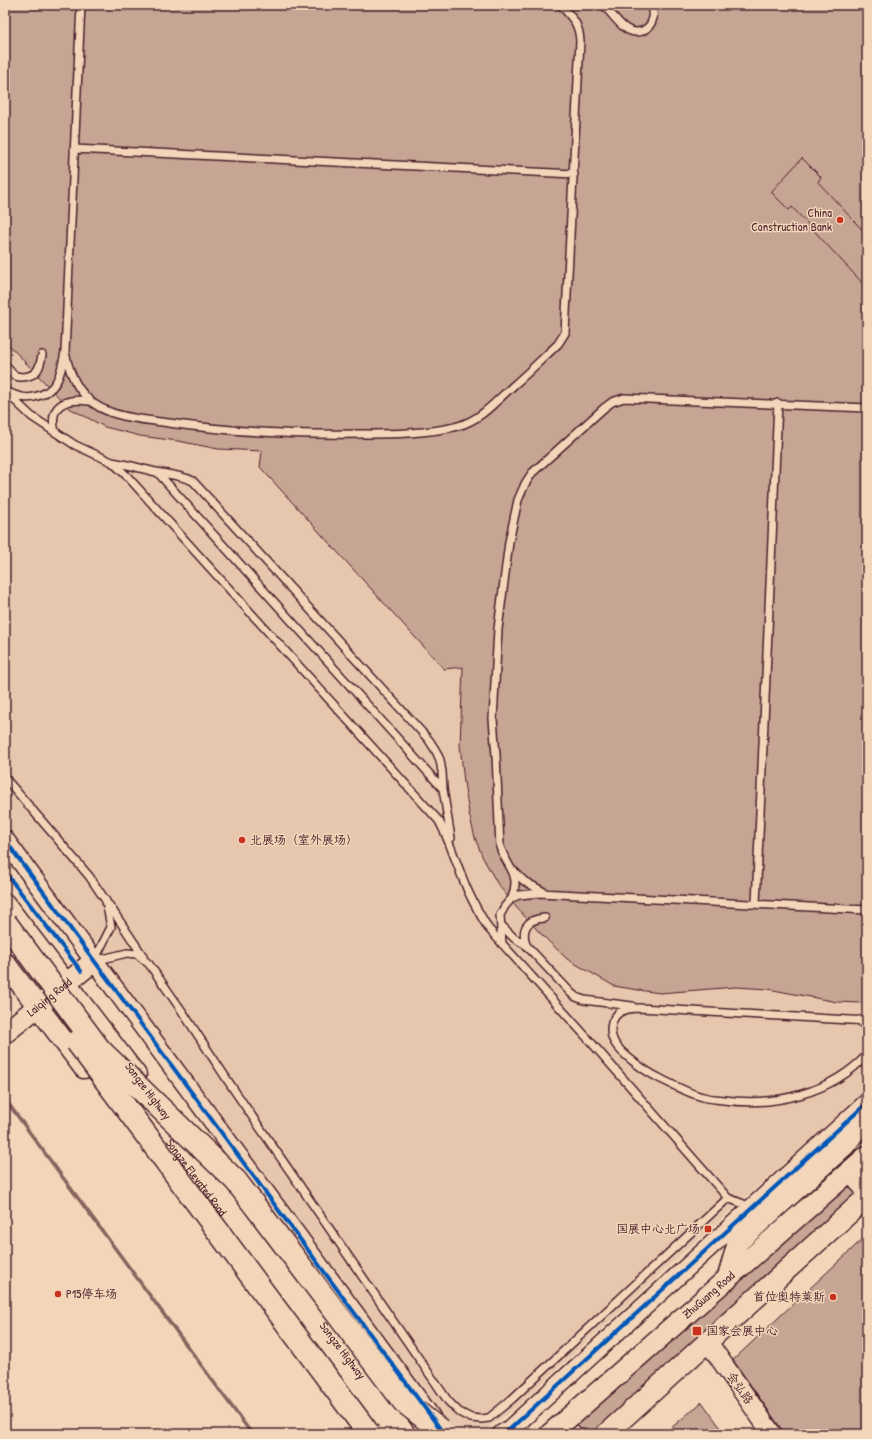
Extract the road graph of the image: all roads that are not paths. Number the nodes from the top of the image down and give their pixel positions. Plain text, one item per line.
1 (81, 5) edge
2 (561, 5) edge
3 (604, 5) edge
4 (651, 5) edge
5 (74, 149) junction
6 (574, 174) junction
7 (65, 352) junction
8 (42, 355) dead end
9 (5, 365) edge
10 (5, 390) edge
11 (89, 401) junction
12 (778, 404) junction
13 (867, 408) edge
14 (55, 432) junction
15 (112, 462) junction
16 (158, 473) junction
17 (5, 778) edge
18 (443, 789) junction
19 (5, 840) edge
20 (455, 859) junction
21 (512, 870) junction
22 (556, 894) junction
23 (512, 898) junction
24 (106, 901) junction
25 (5, 904) edge
26 (756, 904) junction
27 (867, 910) edge
28 (545, 918) dead end
29 (5, 922) edge
30 (502, 926) junction
31 (502, 944) junction
32 (5, 945) edge
33 (526, 945) junction
34 (94, 961) junction
35 (5, 963) edge
36 (149, 964) junction
37 (66, 984) junction
38 (37, 1006) junction
39 (640, 1008) junction
40 (859, 1020) junction
41 (867, 1021) edge
42 (867, 1028) edge
43 (5, 1033) edge
44 (100, 1050) junction
45 (867, 1056) edge
46 (867, 1103) edge
47 (867, 1116) edge
48 (867, 1156) edge
49 (849, 1172) junction
50 (867, 1192) edge
51 (867, 1197) edge
52 (728, 1198) junction
53 (753, 1208) junction
54 (726, 1280) junction
55 (708, 1342) junction
56 (442, 1432) edge
57 (356, 1434) edge
58 (369, 1434) edge
59 (387, 1434) edge
60 (405, 1434) edge
61 (502, 1434) edge
62 (550, 1434) edge
63 (606, 1434) edge
64 (772, 1434) edge

1 - 5 lane
2 - 6 lane
3 - 4 lane
5 - 6 lane
5 - 7 lane
6 - 11 lane
7 - 10 lane
7 - 11 lane
8 - 9 lane
10 - 14 lane
11 - 14 lane
12 - 13 lane
12 - 21 lane
12 - 26 lane
14 - 15 lane
15 - 16 lane
15 - 20 lane
16 - 18 lane
16 - 18 lane
17 - 24 lane
18 - 20 lane
19 - 34 street
20 - 31 lane
21 - 22 lane
21 - 23 lane
22 - 23 lane
22 - 26 lane
23 - 30 lane
24 - 34 lane
24 - 36 lane
25 - 37 main road, Songze Highway
26 - 27 lane
28 - 33 lane
29 - 44 highway, Songze Elevated Road, bridge
30 - 31 lane
30 - 33 lane
31 - 52 lane
32 - 58 highway, Songze Elevated Road, bridge
33 - 39 lane
34 - 36 lane
34 - 37 main road, Laiqing Road
34 - 56 street
35 - 38 main road
36 - 52 lane
37 - 38 main road, Laiqing Road
37 - 60 main road, Songze Highway
38 - 43 main road, Laiqing Road
38 - 57 main road
39 - 40 lane
39 - 45 lane
40 - 41 lane
40 - 42 lane
44 - 56 highway, bridge
44 - 59 highway, Songze Elevated Road, bridge
46 - 53 street
47 - 54 main road
48 - 49 main road, ZhuGuang Road
49 - 50 street
49 - 54 main road, ZhuGuang Road
51 - 55 main road
52 - 53 lane
53 - 61 street
54 - 62 main road, ZhuGuang Road
55 - 63 main road
55 - 64 street, 会弘路

